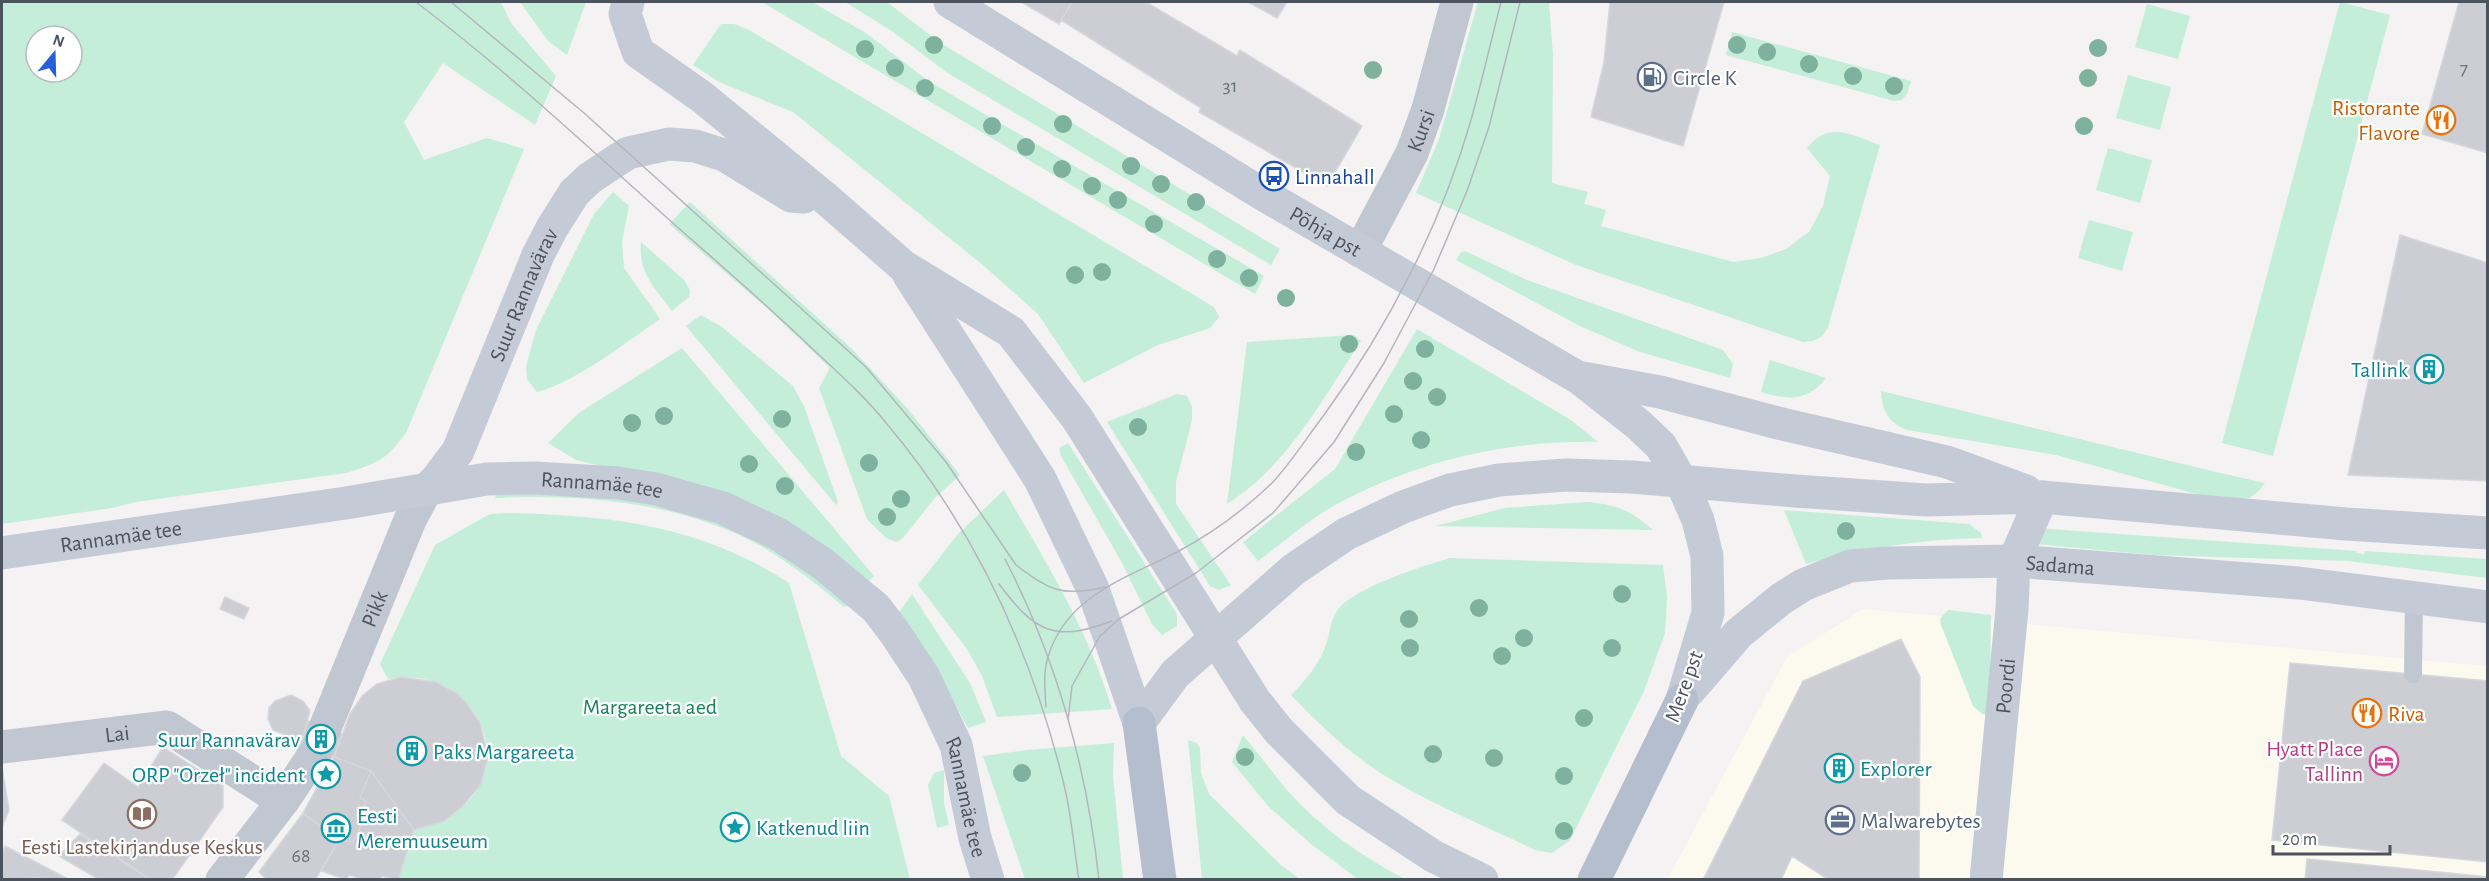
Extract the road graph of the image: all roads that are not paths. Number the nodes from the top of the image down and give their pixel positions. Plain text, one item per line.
1 (628, 2) edge
2 (950, 2) edge
3 (1457, 2) edge
4 (824, 197) junction
5 (1360, 251) junction
6 (903, 266) junction
7 (1579, 378) junction
8 (1681, 481) junction
9 (426, 490) junction
10 (2042, 497) junction
11 (2487, 533) edge
12 (2, 553) edge
13 (2014, 561) junction
14 (2414, 598) junction
15 (2487, 599) edge
16 (2455, 603) junction
17 (2487, 607) edge
18 (1215, 638) junction
19 (2413, 674) dead end
20 (1682, 700) junction
21 (1140, 723) junction
22 (2, 747) edge
23 (283, 801) junction
24 (222, 879) edge
25 (988, 879) edge
26 (1160, 879) edge
27 (1482, 879) edge
28 (1594, 879) edge
29 (1986, 879) edge

1 - 4 main road
2 - 5 main road, Põhja pst
3 - 5 street, Kursi
4 - 6 main road
4 - 9 main road, Suur Rannavärav
5 - 7 main road, Põhja pst
6 - 18 main road
6 - 21 main road
7 - 8 main road, Põhja pst
7 - 10 main road
8 - 10 main road
8 - 18 main road
8 - 20 main road, Mere pst
9 - 12 main road, Rannamäe tee
9 - 23 street, Pikk
9 - 25 main road, Rannamäe tee
10 - 11 main road
10 - 13 main road, Poordi
13 - 14 main road, Sadama
13 - 20 main road, Sadama
13 - 29 main road, Poordi
14 - 16 main road, Sadama
14 - 19 lane
15 - 16 main road
16 - 17 main road, Sadama
18 - 21 main road
18 - 27 main road
20 - 28 main road, Mere pst
21 - 26 main road
22 - 23 street, Lai
23 - 24 street, Pikk

